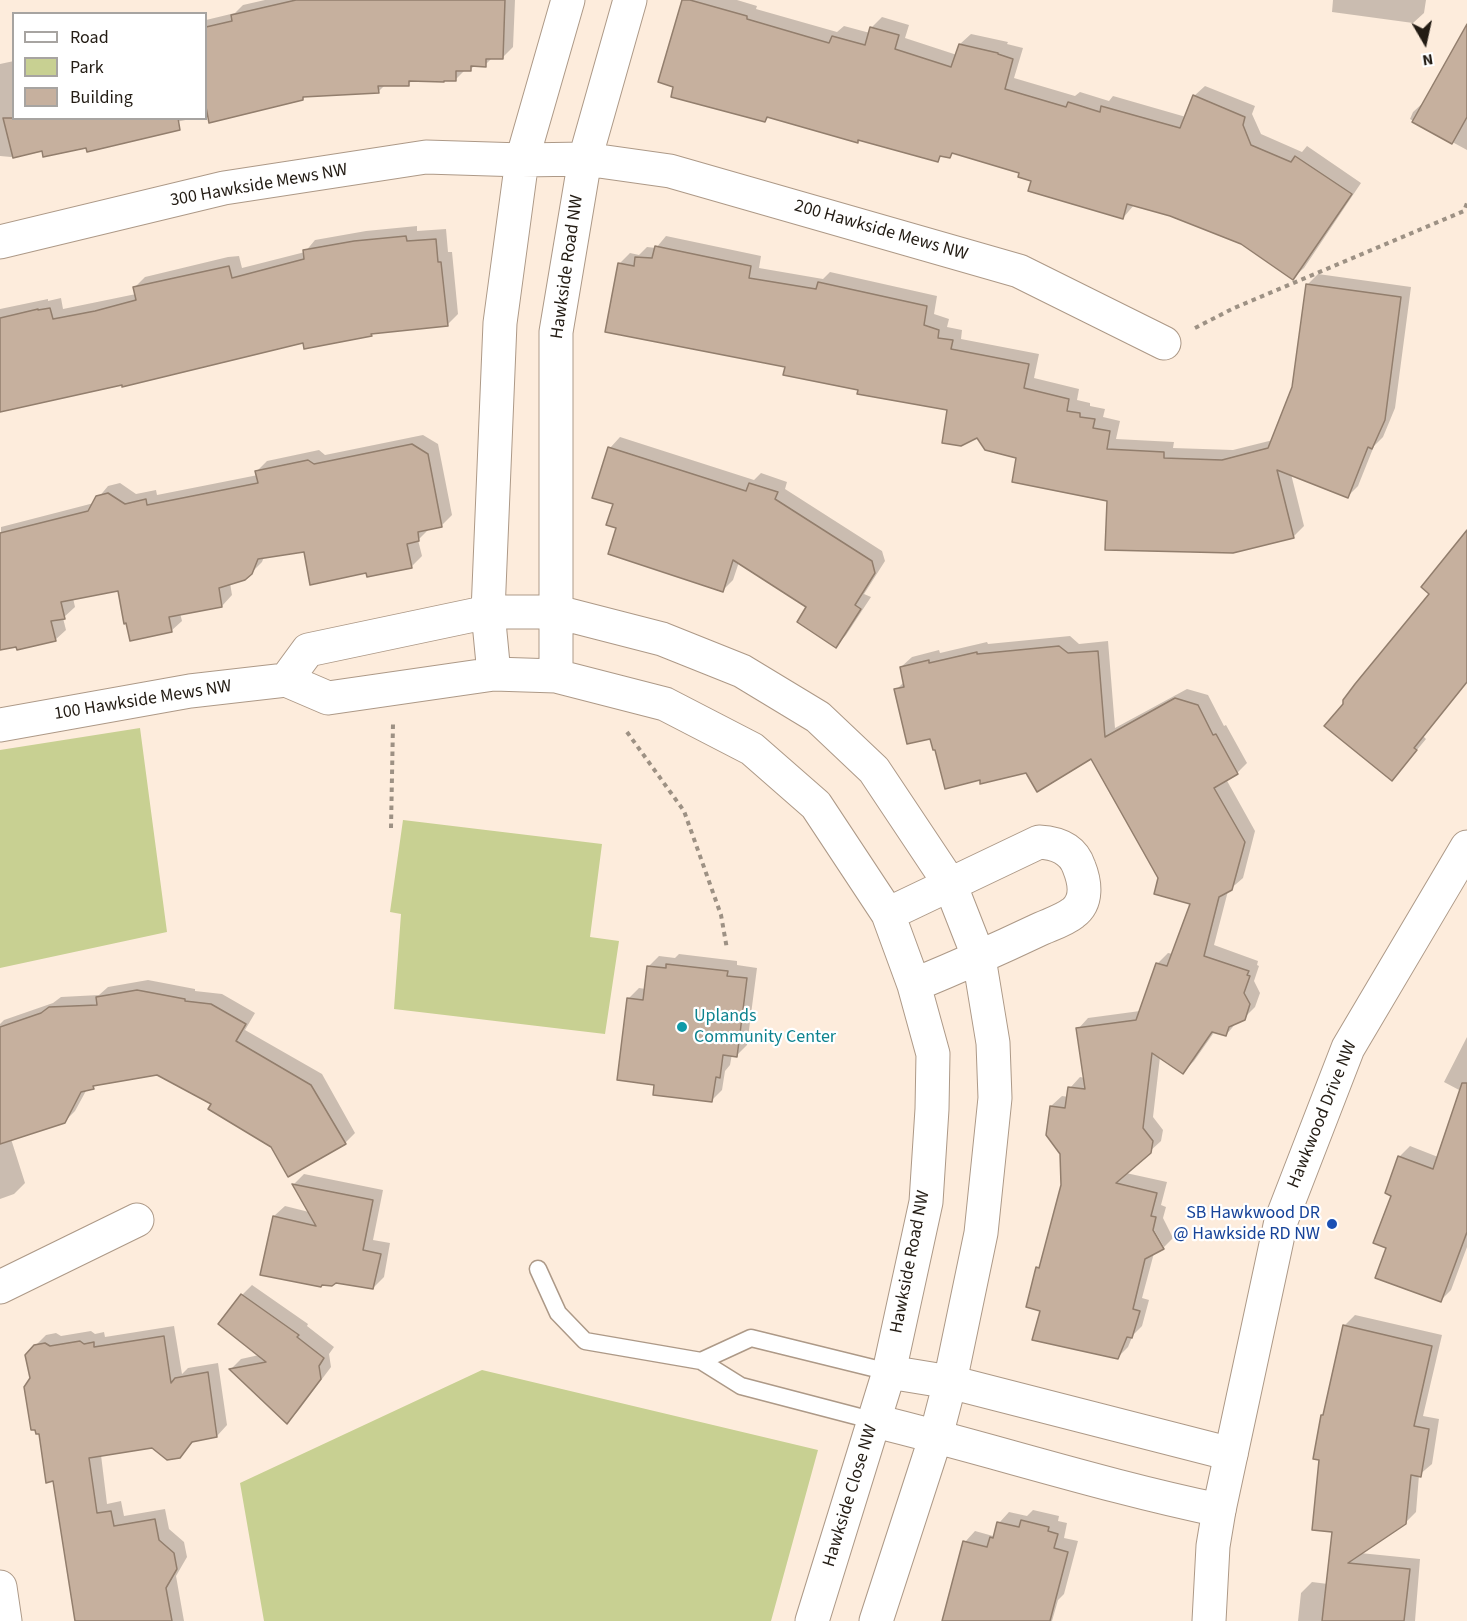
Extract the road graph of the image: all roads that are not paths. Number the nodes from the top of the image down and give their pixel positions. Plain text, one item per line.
1 (568, 0) edge
2 (630, 0) edge
3 (585, 159) junction
4 (522, 160) junction
5 (0, 242) edge
6 (1164, 343) road end
7 (488, 612) junction
8 (557, 612) junction
9 (494, 674) junction
10 (556, 676) junction
11 (286, 680) junction
12 (0, 725) edge
13 (1467, 847) edge
14 (950, 884) junction
15 (888, 914) junction
16 (979, 958) junction
17 (914, 985) junction
18 (137, 1220) dead end
19 (538, 1269) dead end
20 (0, 1287) edge
21 (701, 1361) junction
22 (889, 1372) junction
23 (950, 1382) junction
24 (875, 1421) junction
25 (936, 1436) junction
26 (1231, 1454) junction
27 (1220, 1510) junction
28 (0, 1587) edge
29 (5, 1621) edge
30 (812, 1621) edge
31 (876, 1621) edge
32 (1209, 1621) edge

1 - 4 street
2 - 3 street, Hawkside Road NW
3 - 4 street, 200 Hawkside Mews NW
3 - 6 street, 200 Hawkside Mews NW
3 - 8 street, Hawkside Road NW
4 - 5 street, 300 Hawkside Mews NW
4 - 7 street
7 - 8 street
7 - 9 street
7 - 11 street
8 - 10 street, Hawkside Road NW
8 - 14 street
9 - 10 street, Hawkside Road NW
9 - 11 street, 100 Hawkside Mews NW
10 - 15 street, Hawkside Road NW
11 - 12 street, 100 Hawkside Mews NW
13 - 26 street, Hawkwood Drive NW
14 - 15 street
14 - 16 street
14 - 16 street
15 - 17 street, Hawkside Road NW
16 - 17 street
16 - 23 street
17 - 22 street, Hawkside Road NW
18 - 20 street
19 - 21 lane
21 - 22 lane
21 - 24 lane
22 - 23 street
22 - 24 street, Hawkside Close NW
23 - 25 street
23 - 26 street
24 - 25 street
24 - 30 street, Hawkside Close NW
25 - 27 street
25 - 31 street
26 - 27 street, Hawkwood Drive NW
27 - 32 street, Hawkwood Drive NW
28 - 29 street

